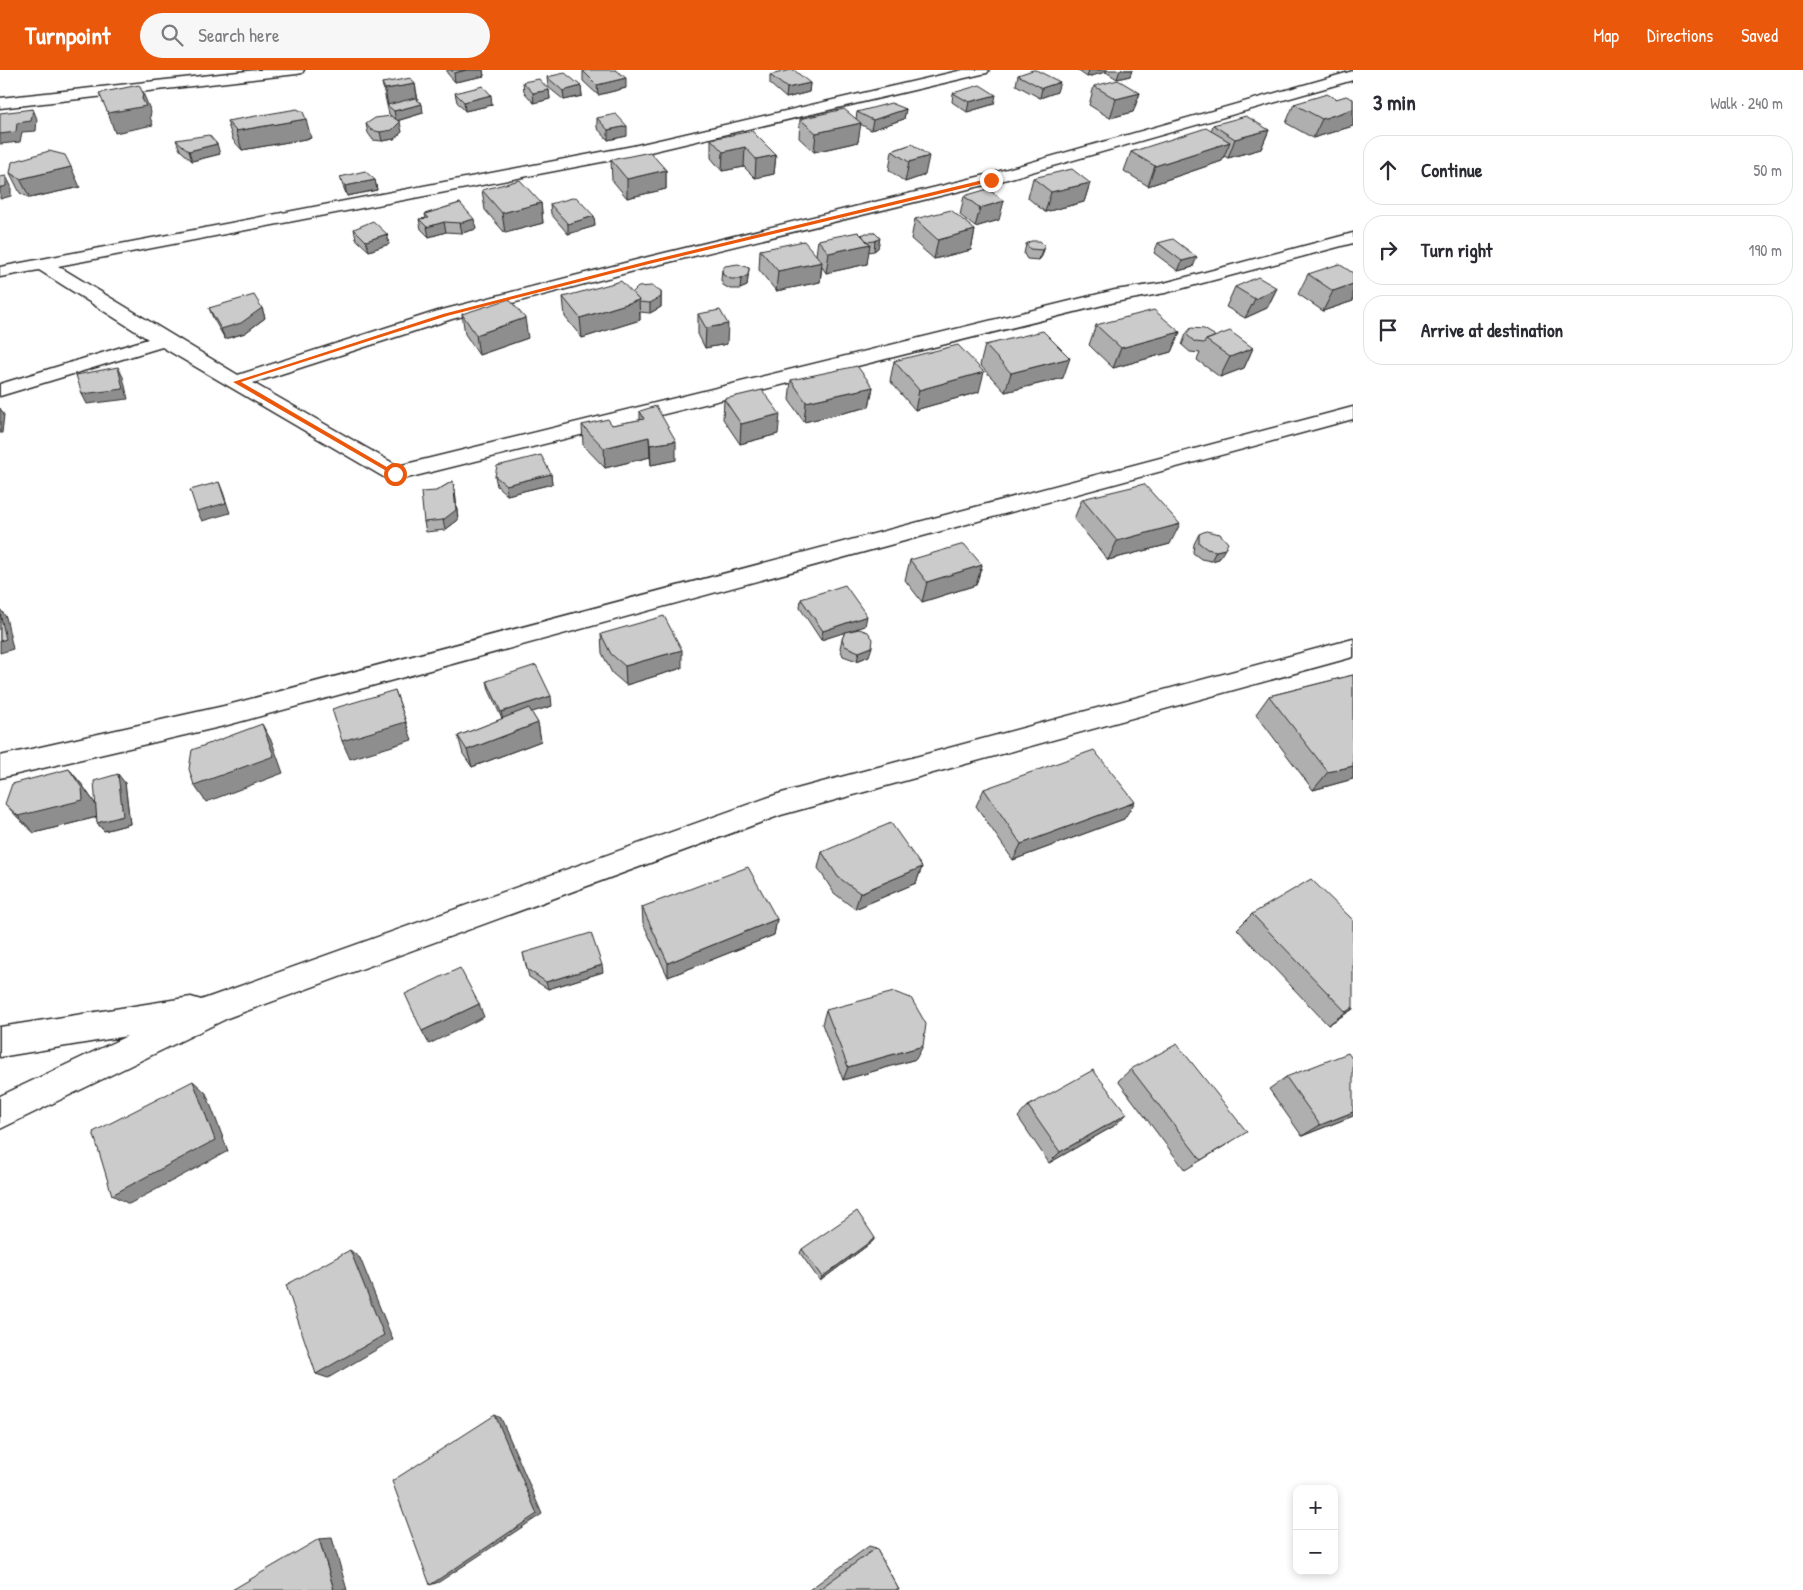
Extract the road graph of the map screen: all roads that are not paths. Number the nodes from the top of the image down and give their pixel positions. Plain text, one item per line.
1 (297, 70) edge
2 (982, 70) edge
3 (1353, 75) edge
4 (0, 103) edge
5 (1353, 238) edge
6 (44, 265) junction
7 (0, 272) edge
8 (164, 340) junction
9 (236, 382) junction
10 (0, 390) edge
11 (1353, 413) edge
12 (1353, 648) edge
13 (0, 767) edge
14 (221, 1006) junction
15 (0, 1042) edge
16 (0, 1113) edge

1 - 4 street
2 - 6 street
3 - 9 street
5 - 9 street
6 - 7 street
6 - 8 street
8 - 9 street
8 - 10 street
11 - 13 street
12 - 14 street
14 - 15 street
14 - 16 street

